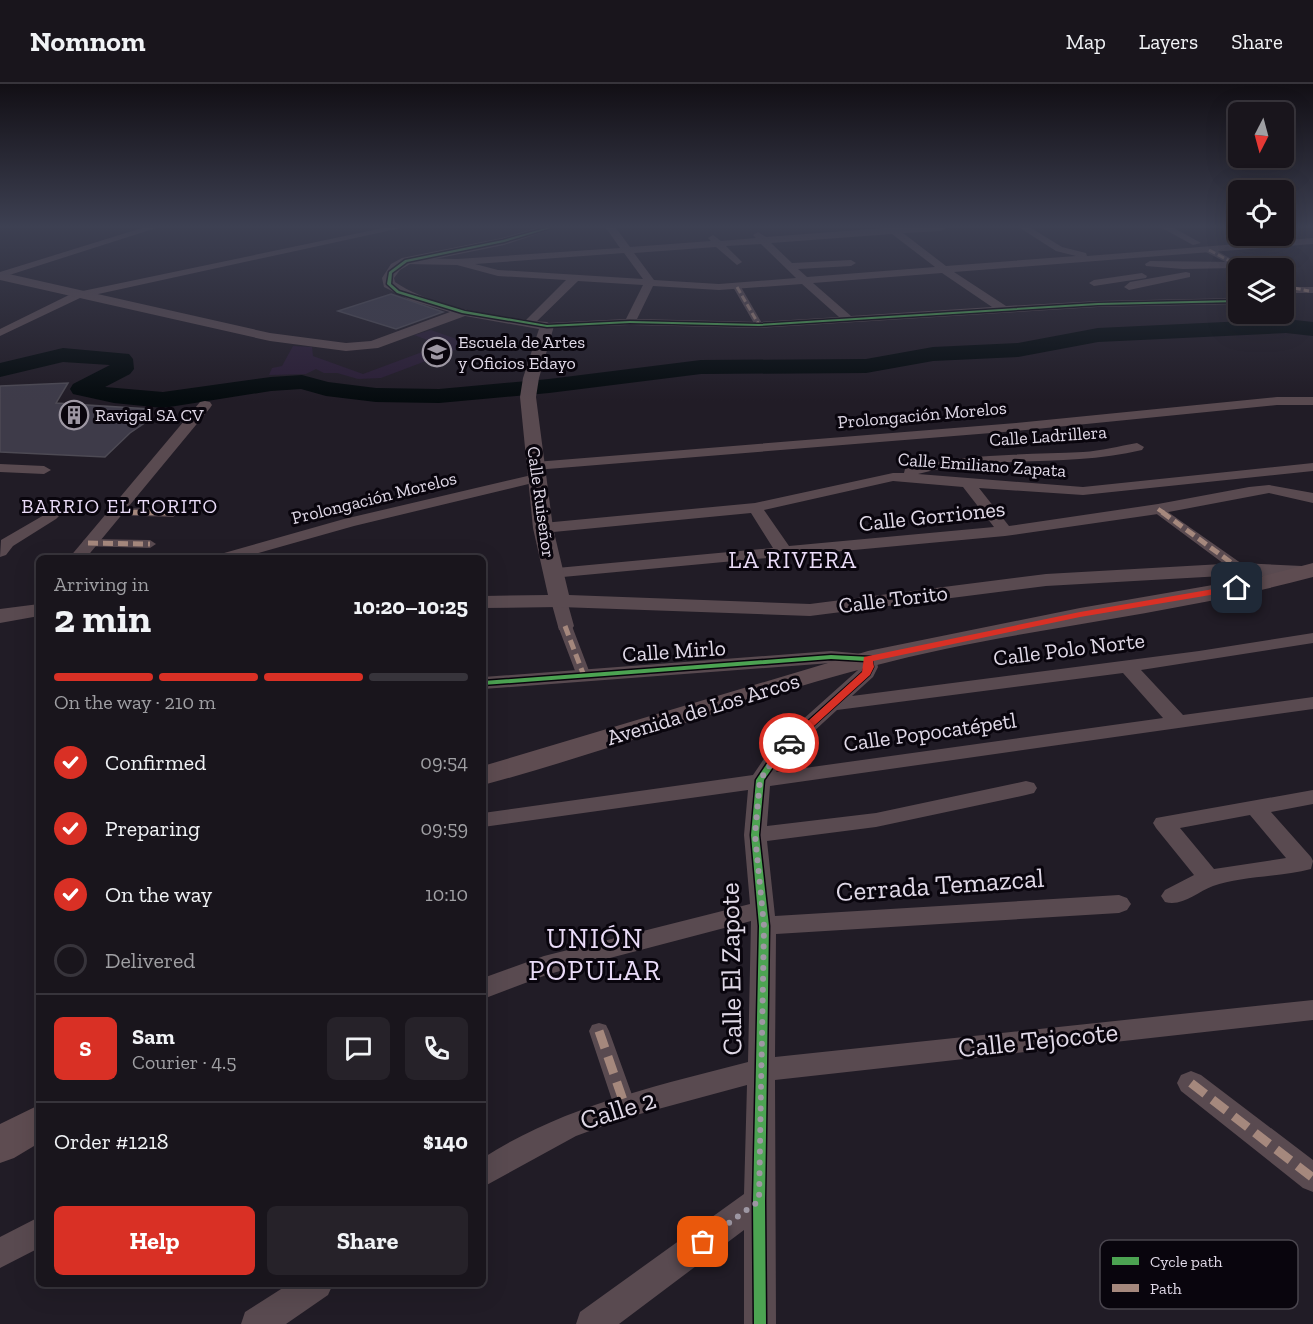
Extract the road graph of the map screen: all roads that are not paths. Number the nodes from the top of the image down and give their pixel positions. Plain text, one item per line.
1 (40, 286) edge
2 (120, 286) edge
3 (391, 286) edge
4 (568, 286) edge
5 (648, 286) edge
6 (693, 286) edge
7 (750, 286) edge
8 (812, 286) edge
9 (968, 286) edge
10 (1130, 286) edge
11 (737, 287) junction
12 (1294, 289) edge
13 (1171, 290) dead end
14 (1205, 290) dead end
15 (1228, 290) edge
16 (1294, 292) edge
17 (1312, 294) edge
18 (77, 295) junction
19 (1294, 298) edge
20 (1228, 301) edge
21 (1002, 309) junction
22 (464, 312) junction
23 (849, 319) junction
24 (630, 322) junction
25 (528, 324) junction
26 (759, 325) junction
27 (547, 326) junction
28 (0, 333) edge
29 (1313, 400) edge
30 (205, 405) dead end
31 (1016, 427) junction
32 (1137, 447) dead end
33 (1053, 457) junction
34 (1313, 467) edge
35 (0, 468) edge
36 (44, 470) dead end
37 (535, 472) junction
38 (892, 477) junction
39 (967, 482) junction
40 (1173, 482) junction
41 (1313, 498) edge
42 (755, 508) junction
43 (1158, 509) junction
44 (114, 513) junction
45 (173, 513) dead end
46 (51, 516) dead end
47 (543, 528) junction
48 (1005, 531) junction
49 (88, 543) junction
50 (150, 544) dead end
51 (0, 552) edge
52 (785, 553) junction
53 (79, 555) edge
54 (234, 555) edge
55 (1240, 569) junction
56 (1308, 571) edge
57 (552, 573) junction
58 (560, 601) junction
59 (486, 602) edge
60 (36, 610) edge
61 (0, 616) edge
62 (565, 626) joint
63 (1313, 638) edge
64 (868, 659) junction
65 (1127, 666) junction
66 (584, 676) junction
67 (486, 683) edge
68 (1313, 703) edge
69 (830, 705) junction
70 (1178, 722) junction
71 (486, 775) edge
72 (760, 780) junction
73 (1026, 788) dead end
74 (1313, 797) edge
75 (1256, 808) junction
76 (486, 820) edge
77 (755, 835) junction
78 (1209, 878) junction
79 (1173, 896) dead end
80 (1119, 904) dead end
81 (763, 918) junction
82 (486, 988) edge
83 (1313, 1010) edge
84 (599, 1031) dead end
85 (762, 1070) junction
86 (1191, 1083) dead end
87 (625, 1106) junction
88 (36, 1124) edge
89 (0, 1145) edge
90 (486, 1172) edge
91 (1313, 1178) edge
92 (759, 1201) junction
93 (36, 1234) edge
94 (0, 1253) edge
95 (312, 1287) edge
96 (257, 1324) edge
97 (592, 1324) edge
98 (760, 1324) edge

1 - 18 street
2 - 18 street
3 - 22 street
4 - 25 street
5 - 24 street
6 - 11 street
7 - 11 street
8 - 23 street
9 - 21 street
10 - 13 street
11 - 26 street
12 - 17 street
14 - 15 street
16 - 17 street
17 - 19 street
18 - 22 street
18 - 28 street
20 - 21 street
21 - 23 street
22 - 25 street
23 - 26 street
24 - 26 street
24 - 27 street
25 - 27 street
27 - 37 street, Calle Ruiseñor
29 - 31 street, Prolongación Morelos
30 - 44 street
31 - 33 street
31 - 37 street, Prolongación Morelos
32 - 33 street, Calle Ladrillera
33 - 38 street, Calle Ladrillera
34 - 40 street, Calle Emiliano Zapata
35 - 36 street
37 - 47 street, Calle Ruiseñor
37 - 54 street, Prolongación Morelos
38 - 39 street, Calle Emiliano Zapata
38 - 42 street, Calle Emiliano Zapata
39 - 40 street, Calle Emiliano Zapata
39 - 48 street
40 - 43 street
41 - 43 street, Calle Gorriones
42 - 47 street, Calle Emiliano Zapata
42 - 52 street
43 - 48 street, Calle Gorriones
43 - 55 street
44 - 45 street
44 - 49 street
46 - 51 street
47 - 57 street, Calle Ruiseñor
48 - 52 street, Calle Gorriones
49 - 50 street
49 - 53 street
52 - 57 street, Calle Gorriones
55 - 56 street, Calle Torito
55 - 58 street, Calle Torito
56 - 64 main road, Avenida de Los Arcos
57 - 58 street, Calle Ruiseñor
58 - 59 street, Calle Torito
58 - 62 street, Calle Ruiseñor
60 - 61 street
62 - 66 street, Calle Ruiseñor
63 - 65 street, Calle Polo Norte
64 - 66 street, Calle Mirlo
64 - 69 street, Calle El Zapote
64 - 71 main road, Avenida de Los Arcos
65 - 69 street, Calle Polo Norte
65 - 70 street
66 - 67 street, Calle Mirlo
68 - 70 street, Calle Popocatépetl
69 - 72 street, Calle El Zapote
70 - 72 street, Calle Popocatépetl
72 - 76 street, Calle Popocatépetl
72 - 77 street, Calle El Zapote
73 - 77 street
74 - 75 street
75 - 78 street
75 - 78 street
77 - 81 street, Calle El Zapote
78 - 79 street
80 - 81 street, Cerrada Temazcal
81 - 82 street, Cerrada Temazcal
81 - 85 street, Calle El Zapote
83 - 85 street, Calle Tejocote
84 - 87 street
85 - 87 street, Calle 2
85 - 92 street, Calle El Zapote
86 - 91 street
87 - 90 street, Calle 2
88 - 89 main road
92 - 97 street
92 - 98 street, Calle El Zapote
93 - 94 street
95 - 96 street

